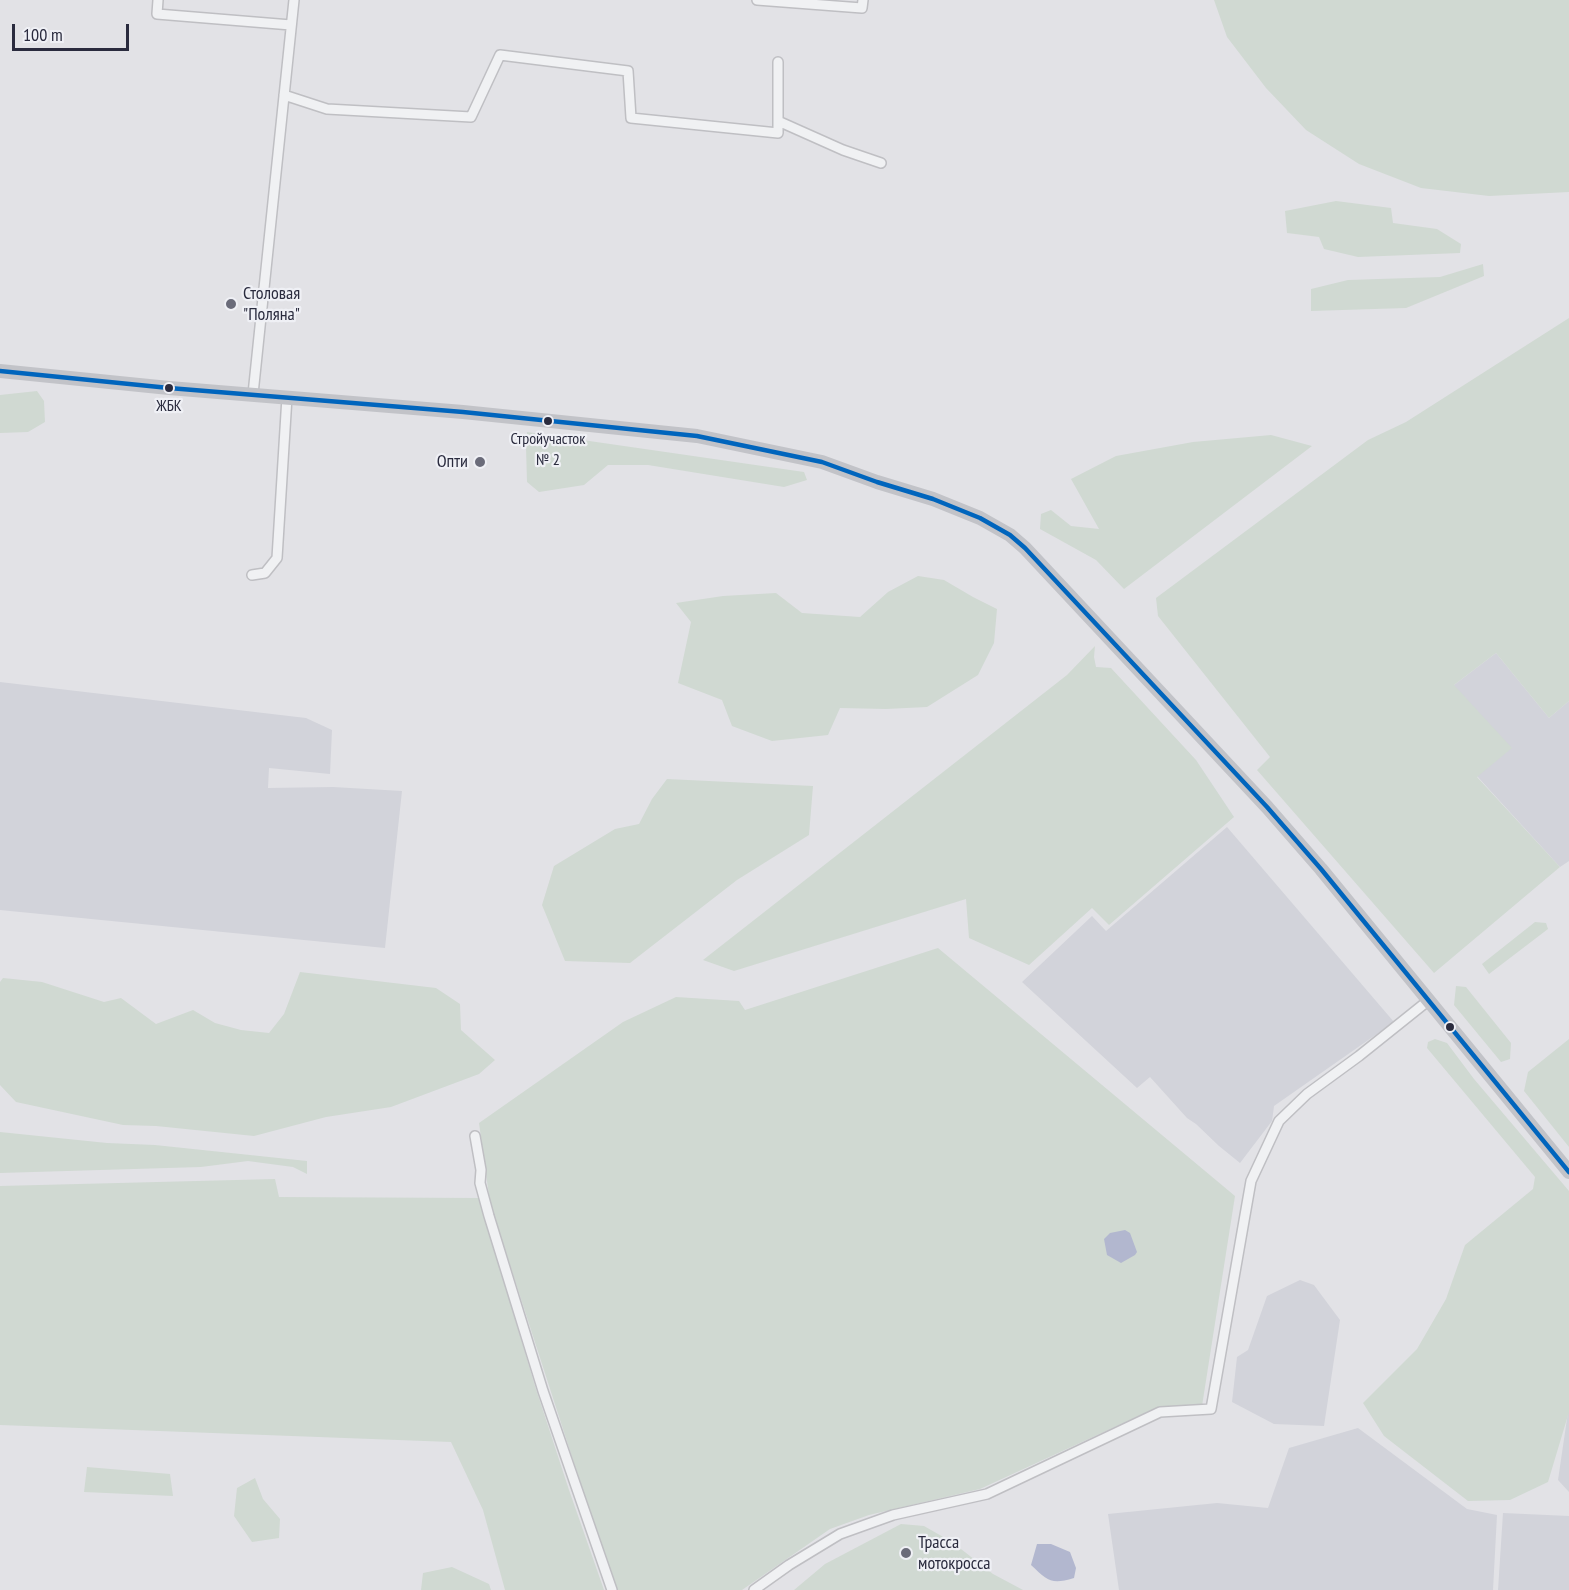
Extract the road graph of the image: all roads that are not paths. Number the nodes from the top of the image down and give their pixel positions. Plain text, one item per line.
1 (158, 0) edge
2 (294, 0) edge
3 (757, 0) edge
4 (863, 0) edge
5 (291, 25) junction
6 (778, 62) dead end
7 (284, 95) junction
8 (778, 121) junction
9 (881, 163) dead end
10 (0, 371) edge
11 (254, 394) junction
12 (287, 398) junction
13 (252, 575) dead end
14 (1430, 1000) junction
15 (476, 1136) dead end
16 (1569, 1172) edge
17 (612, 1590) edge
18 (754, 1590) edge

1 - 5 street
2 - 5 street
3 - 4 street
5 - 7 street
6 - 8 street
7 - 8 street
7 - 11 street
8 - 9 street
10 - 11 main road
11 - 12 main road
12 - 13 street
12 - 14 main road
14 - 16 main road
14 - 18 street
15 - 17 street

